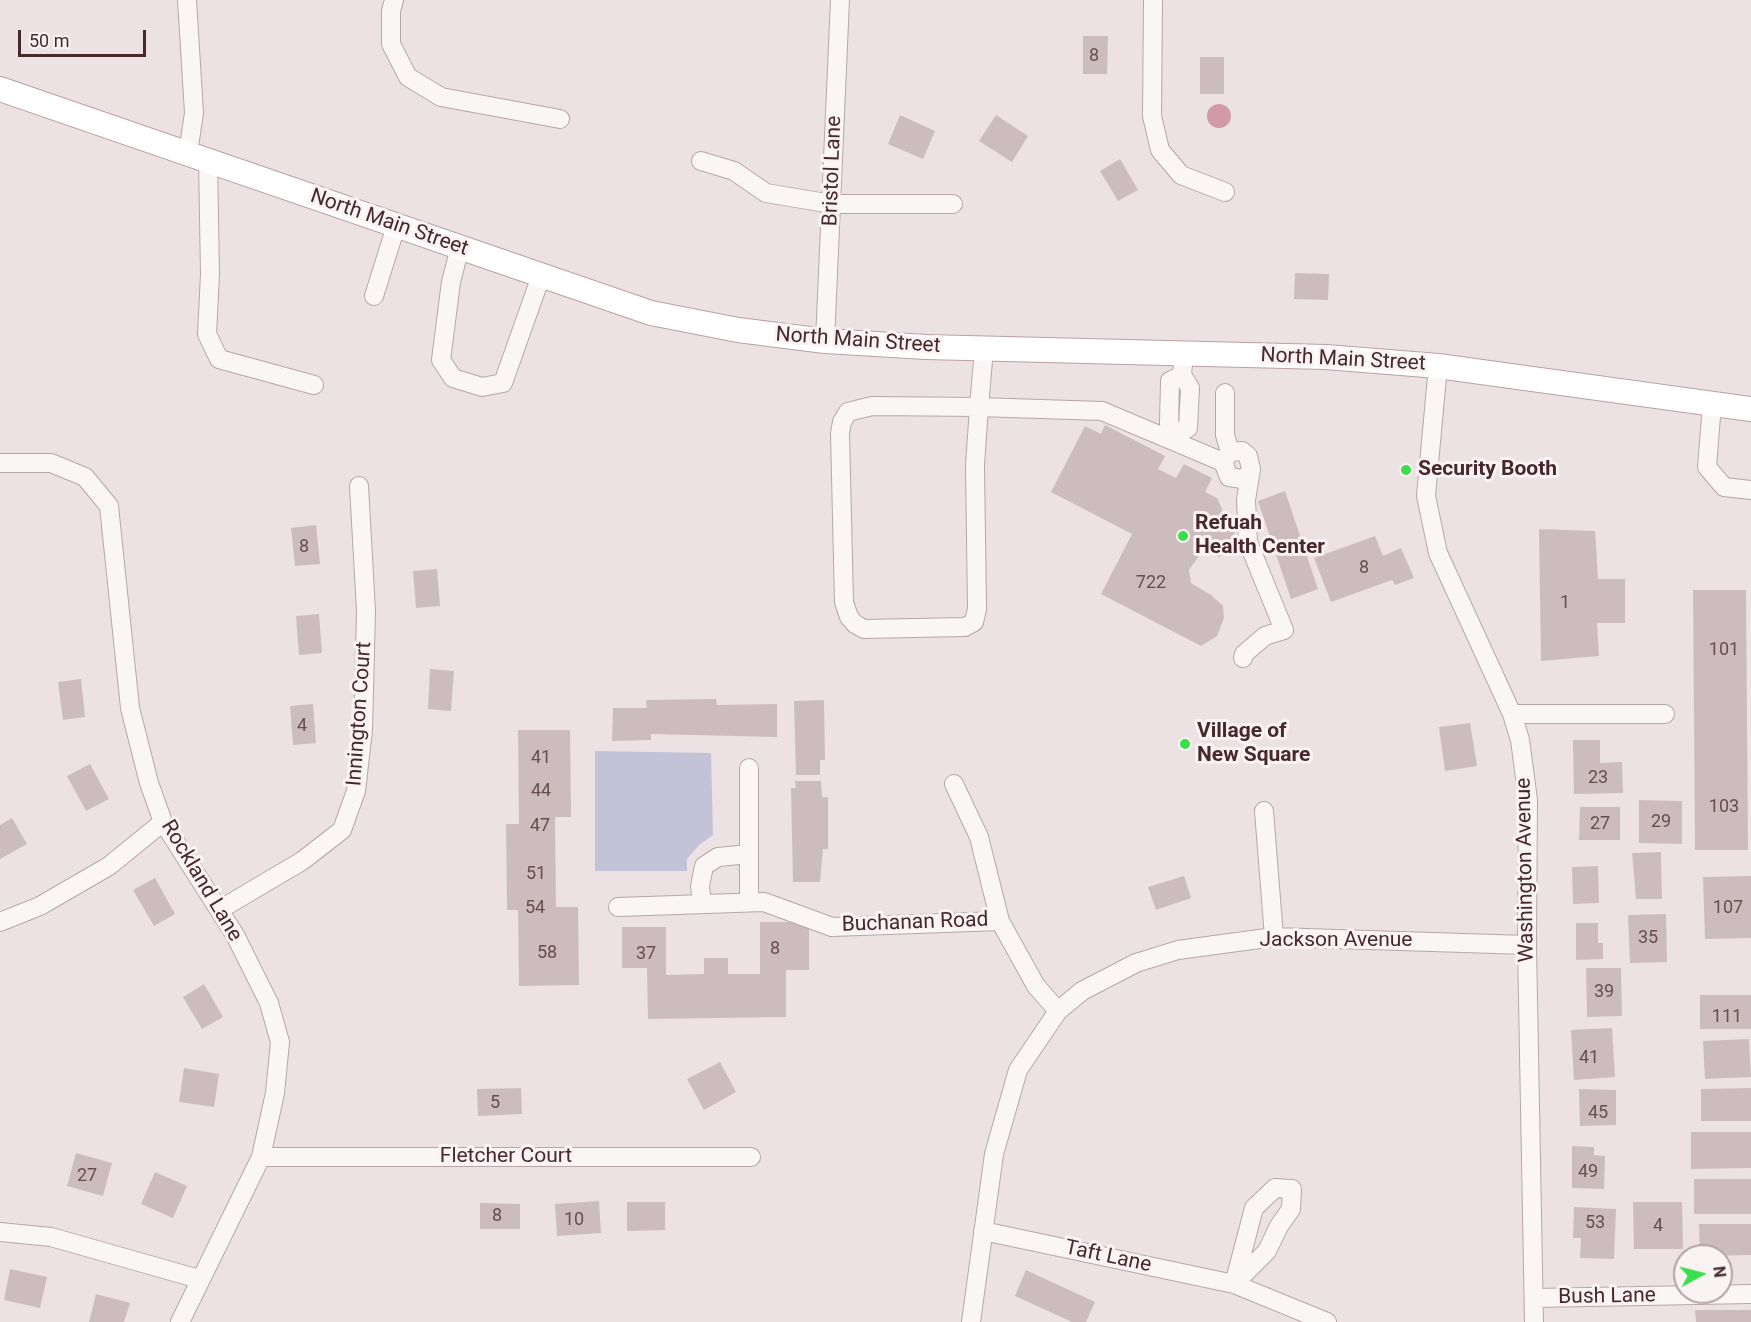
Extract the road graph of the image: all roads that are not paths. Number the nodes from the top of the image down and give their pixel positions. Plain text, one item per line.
1 (187, 0) edge
2 (394, 0) edge
3 (840, 0) edge
4 (1153, 0) edge
5 (0, 89) edge
6 (560, 119) dead end
7 (198, 157) junction
8 (701, 160) dead end
9 (1225, 192) dead end
10 (831, 204) junction
11 (953, 204) dead end
12 (396, 226) junction
13 (460, 247) junction
14 (541, 276) junction
15 (374, 296) dead end
16 (825, 341) junction
17 (984, 349) junction
18 (1183, 364) junction
19 (1438, 366) junction
20 (314, 385) dead end
21 (1225, 393) dead end
22 (1712, 404) junction
23 (979, 407) junction
24 (1751, 409) edge
25 (1177, 438) junction
26 (1227, 457) junction
27 (0, 463) edge
28 (358, 486) dead end
29 (1751, 490) edge
30 (1243, 658) dead end
31 (1512, 714) junction
32 (1665, 714) dead end
33 (749, 768) dead end
34 (954, 784) dead end
35 (1264, 811) dead end
36 (163, 822) junction
37 (749, 854) junction
38 (749, 902) junction
39 (702, 904) junction
40 (618, 907) dead end
41 (219, 910) junction
42 (1000, 921) junction
43 (0, 922) edge
44 (1274, 937) junction
45 (1527, 945) junction
46 (1058, 1011) junction
47 (261, 1157) junction
48 (751, 1157) dead end
49 (983, 1231) junction
50 (0, 1232) edge
51 (199, 1279) junction
52 (1234, 1284) junction
53 (1751, 1294) edge
54 (1534, 1298) junction
55 (180, 1322) edge
56 (970, 1322) edge
57 (1327, 1322) edge
58 (1534, 1322) edge

1 - 7 street
2 - 6 street
3 - 10 street, Bristol Lane
4 - 9 street
5 - 7 main road, North Main Street
7 - 12 main road, North Main Street
7 - 20 street
8 - 10 street
10 - 11 street
10 - 16 street, Bristol Lane
12 - 13 main road, North Main Street
12 - 15 street
13 - 14 main road, North Main Street
13 - 14 street
14 - 16 main road, North Main Street
16 - 17 main road, North Main Street
17 - 18 main road, North Main Street
17 - 23 street
18 - 19 main road, North Main Street
18 - 25 street
19 - 22 main road, North Main Street
19 - 31 street, Washington Avenue
21 - 26 street
22 - 24 main road, North Main Street
22 - 29 street
23 - 23 street
23 - 25 street
25 - 26 street
26 - 30 street
27 - 36 street, Rockland Lane
28 - 41 street, Innington Court
31 - 32 street
31 - 45 street, Washington Avenue
33 - 37 street
34 - 42 street
35 - 44 street
36 - 41 street, Rockland Lane
36 - 43 street
37 - 38 street
37 - 39 street
38 - 39 street, Buchanan Road
38 - 42 street, Buchanan Road
39 - 40 street, Buchanan Road
41 - 47 street, Rockland Lane
42 - 46 street
44 - 45 street, Jackson Avenue
44 - 46 street, Jackson Avenue
45 - 54 street, Washington Avenue
46 - 49 street, Jackson Avenue
47 - 48 street, Fletcher Court
47 - 51 street, Rockland Lane
49 - 52 street, Taft Lane
49 - 56 street, Jackson Avenue
50 - 51 street
51 - 55 street, Rockland Lane
52 - 52 street
52 - 57 street, Taft Lane
53 - 54 street, Bush Lane
54 - 58 street, Washington Avenue

